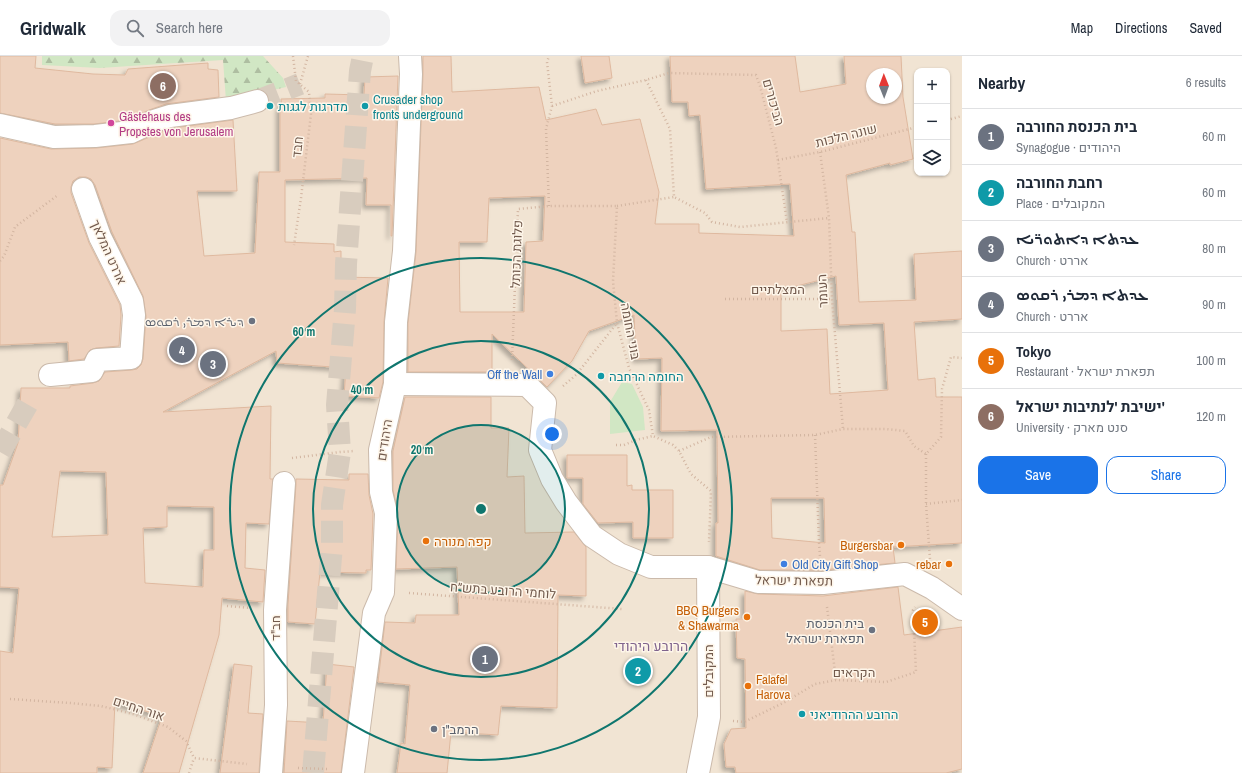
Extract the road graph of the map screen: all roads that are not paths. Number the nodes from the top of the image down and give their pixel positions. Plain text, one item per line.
1 (410, 56) edge
2 (257, 101) tunnel mouth
3 (0, 125) edge
4 (82, 188) road end
5 (50, 375) dead end
6 (395, 384) junction
7 (284, 483) dead end
8 (708, 567) junction
9 (962, 609) edge
10 (271, 770) edge
11 (353, 772) edge
12 (698, 773) edge

1 - 6 street, היהודים
2 - 3 street
4 - 5 street, אררט המלאך
6 - 8 street, תפארת ישראל
6 - 11 street, היהודים
7 - 10 street, חב"ד
8 - 9 street, תפארת ישראל
8 - 12 street, המקובלים

